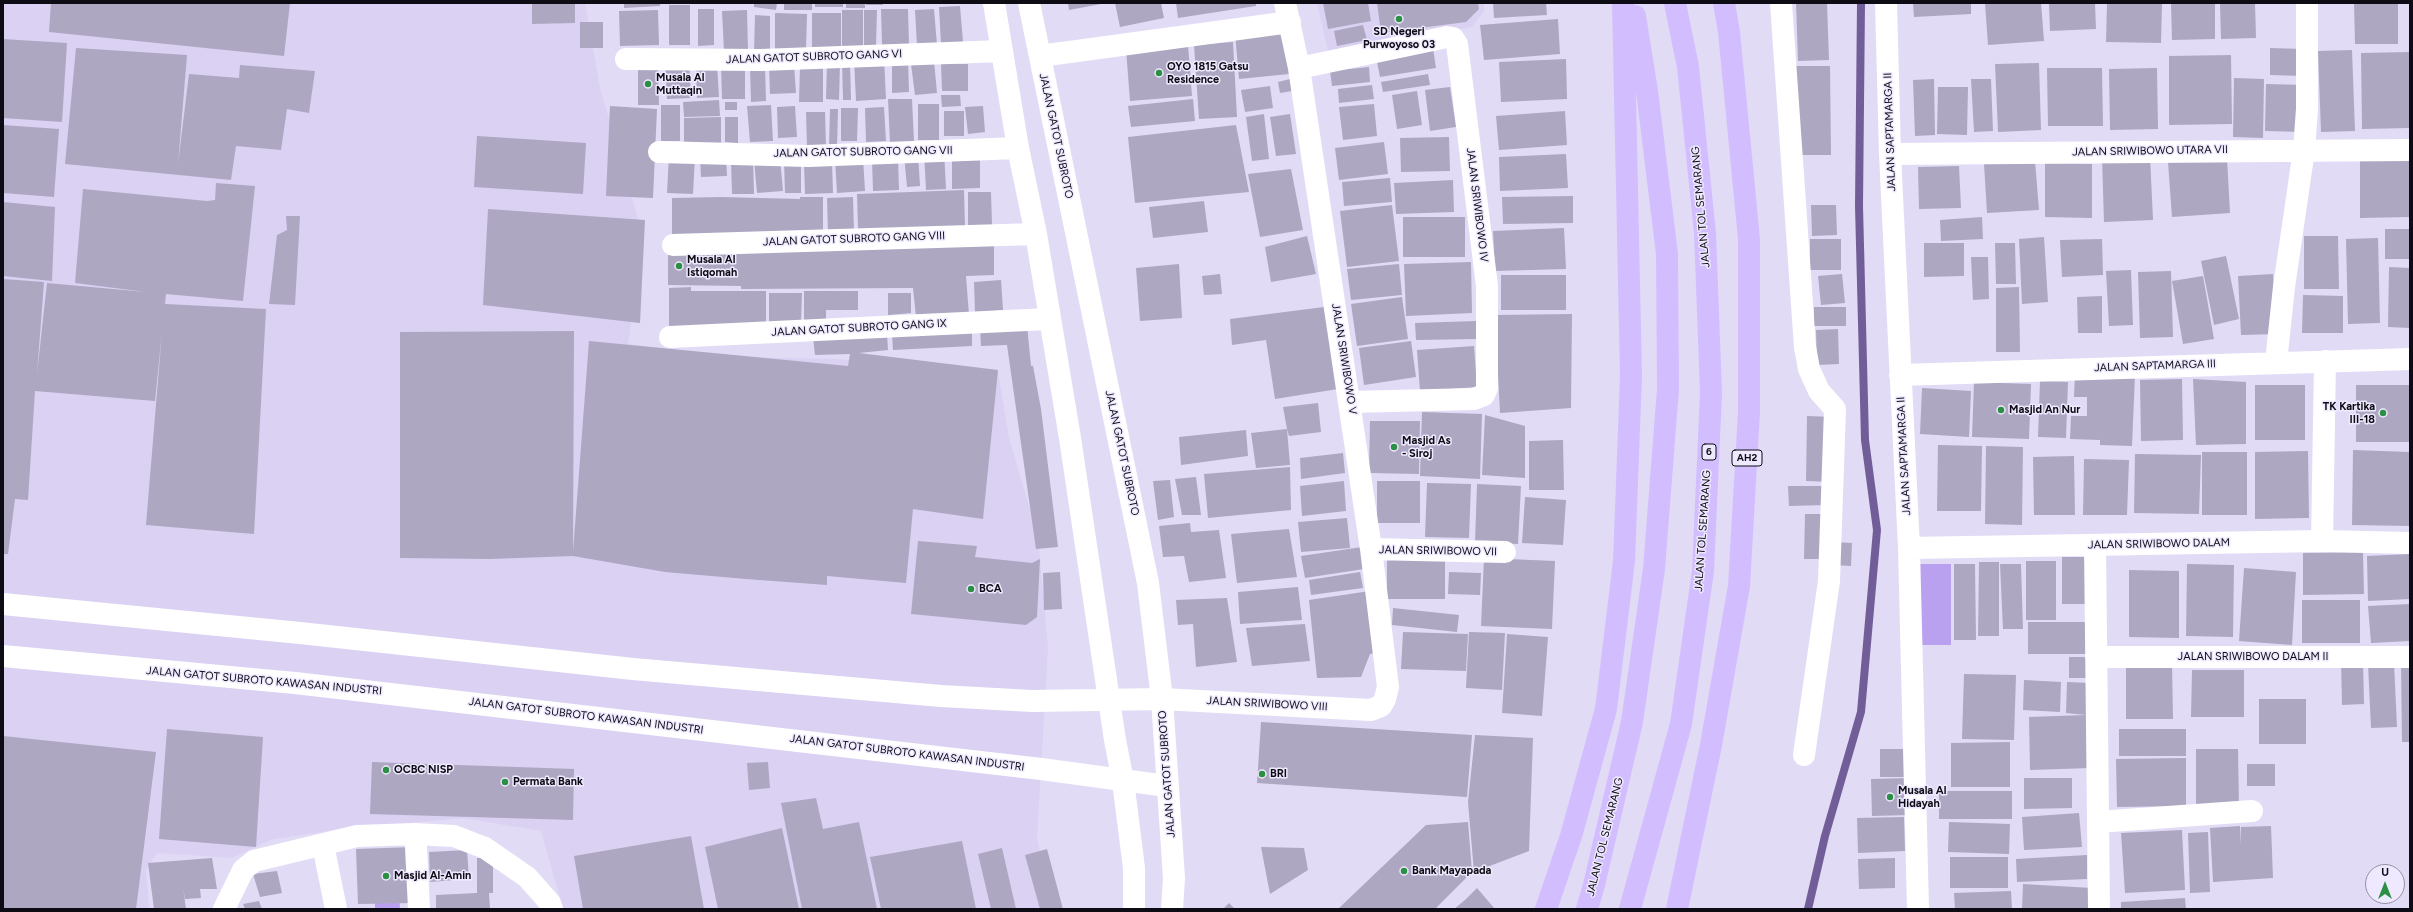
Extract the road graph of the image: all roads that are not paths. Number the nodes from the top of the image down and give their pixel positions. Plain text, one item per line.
1 (994, 3) edge
2 (1029, 3) edge
3 (1623, 3) edge
4 (1633, 3) edge
5 (1675, 3) edge
6 (1724, 3) edge
7 (1781, 3) edge
8 (1886, 3) edge
9 (2307, 3) edge
10 (1288, 13) edge
11 (1002, 51) junction
12 (1040, 56) junction
13 (626, 59) dead end
14 (1299, 68) junction
15 (1018, 148) junction
16 (2304, 150) junction
17 (2410, 150) edge
18 (659, 152) dead end
19 (1890, 154) junction
20 (1036, 234) junction
21 (673, 245) dead end
22 (1048, 319) junction
23 (670, 337) dead end
24 (2410, 359) edge
25 (2325, 361) junction
26 (2276, 362) junction
27 (1900, 375) junction
28 (1350, 402) junction
29 (2322, 542) junction
30 (2410, 543) edge
31 (2095, 545) junction
32 (1908, 548) junction
33 (1371, 549) junction
34 (1505, 552) dead end
35 (3, 604) edge
36 (3, 656) edge
37 (2096, 657) junction
38 (2410, 657) edge
39 (1108, 699) junction
40 (1162, 699) junction
41 (1371, 710) joint
42 (1804, 755) dead end
43 (1124, 781) junction
44 (1167, 786) junction
45 (2252, 811) dead end
46 (2098, 822) junction
47 (322, 845) junction
48 (416, 848) dead end
49 (1632, 902) edge
50 (224, 909) edge
51 (336, 909) edge
52 (419, 909) edge
53 (552, 909) edge
54 (1134, 909) edge
55 (1172, 909) edge
56 (1546, 909) edge
57 (1587, 909) edge
58 (1677, 909) edge
59 (1918, 909) edge
60 (2099, 909) edge

1 - 11 street
2 - 12 street, JALAN GATOT SUBROTO
3 - 56 highway
4 - 57 highway, JALAN TOL SEMARANG
5 - 49 highway, JALAN TOL SEMARANG / 6
6 - 58 highway, AH2
7 - 42 street
8 - 19 street, JALAN SAPTAMARGA II
9 - 16 street
10 - 12 street
10 - 14 street, JALAN SRIWIBOWO V
11 - 13 street, JALAN GATOT SUBROTO GANG VI
11 - 15 street
12 - 40 street, JALAN GATOT SUBROTO
14 - 28 street, JALAN SRIWIBOWO V
14 - 28 street, JALAN SRIWIBOWO IV
15 - 18 street, JALAN GATOT SUBROTO GANG VII
15 - 20 street
16 - 17 street, JALAN SRIWIBOWO UTARA VII
16 - 19 street, JALAN SRIWIBOWO UTARA VII
16 - 26 street
19 - 27 street, JALAN SAPTAMARGA II
20 - 21 street, JALAN GATOT SUBROTO GANG VIII
20 - 22 street
22 - 23 street, JALAN GATOT SUBROTO GANG IX
22 - 39 street
24 - 25 street, JALAN SAPTAMARGA III
25 - 26 street, JALAN SAPTAMARGA III
25 - 29 street
26 - 27 street, JALAN SAPTAMARGA III
27 - 32 street, JALAN SAPTAMARGA II
28 - 33 street, JALAN SRIWIBOWO V
29 - 30 street, JALAN SRIWIBOWO DALAM
29 - 31 street, JALAN SRIWIBOWO DALAM
31 - 32 street, JALAN SRIWIBOWO DALAM
31 - 37 street
32 - 59 street, JALAN SAPTAMARGA II
33 - 34 street, JALAN SRIWIBOWO VII
33 - 41 street, JALAN SRIWIBOWO V
35 - 39 street
36 - 43 street, JALAN GATOT SUBROTO KAWASAN INDUSTRI
37 - 38 street, JALAN SRIWIBOWO DALAM II
37 - 46 street
39 - 40 street
39 - 43 street
40 - 41 street, JALAN SRIWIBOWO VIII
40 - 44 street, JALAN GATOT SUBROTO
43 - 44 street, JALAN GATOT SUBROTO KAWASAN INDUSTRI
43 - 54 street
44 - 55 street, JALAN GATOT SUBROTO
45 - 46 street
46 - 60 street
47 - 50 street
47 - 51 street
47 - 53 street
48 - 52 street

